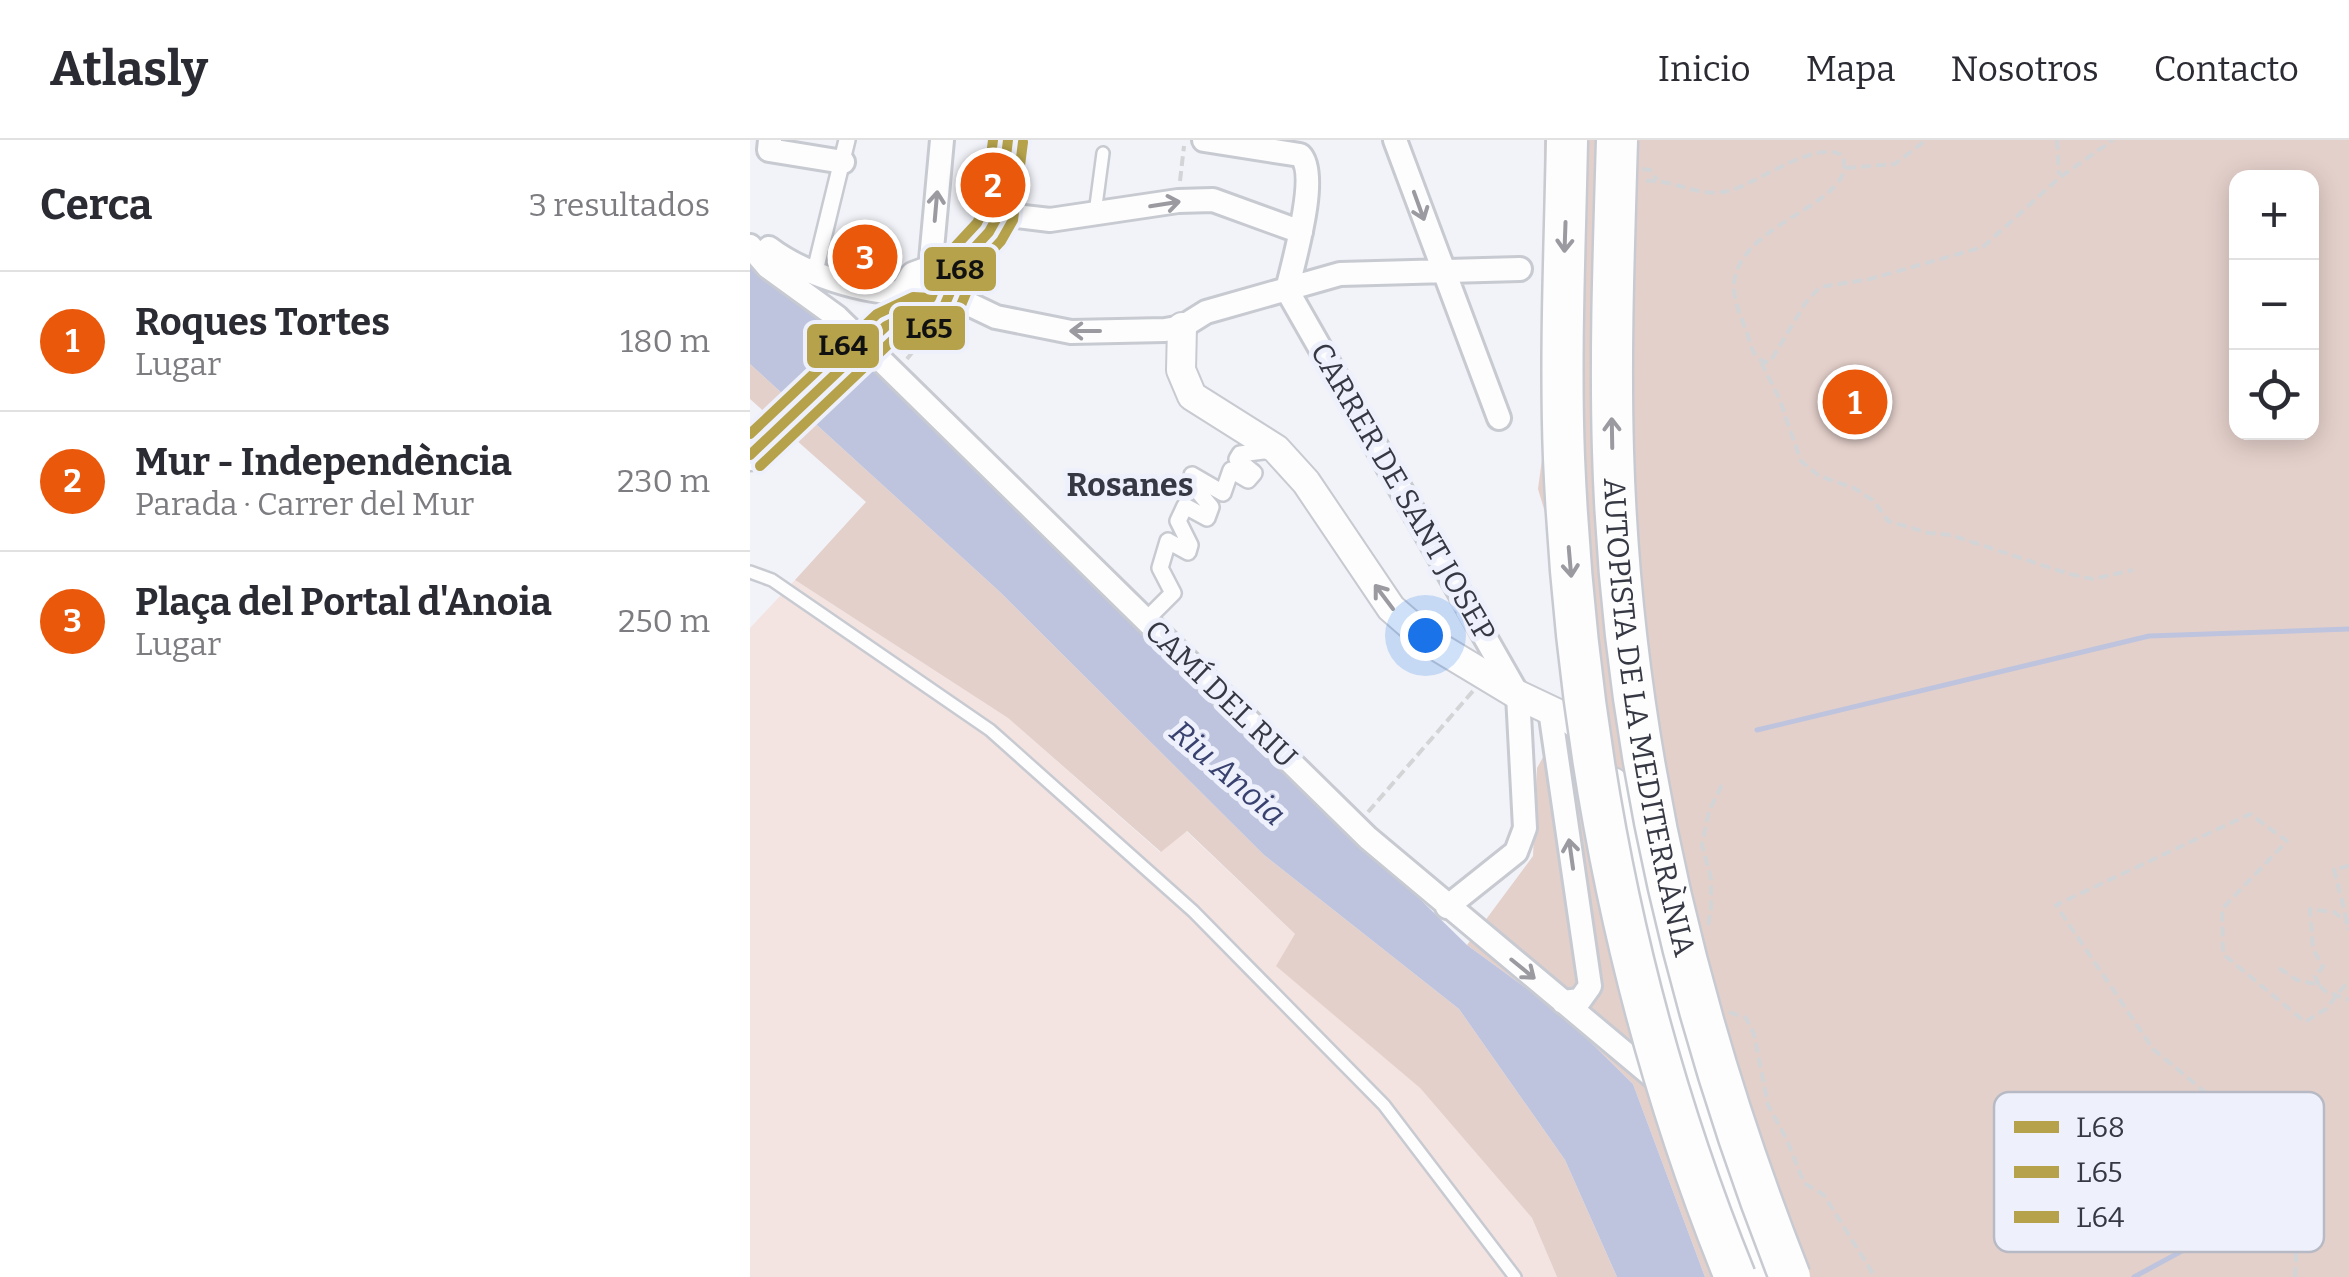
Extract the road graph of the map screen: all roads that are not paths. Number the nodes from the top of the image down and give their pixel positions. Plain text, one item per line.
1 (770, 140) edge
2 (942, 140) edge
3 (1008, 140) edge
4 (1204, 140) edge
5 (1396, 140) edge
6 (1568, 140) edge
7 (1617, 140) edge
8 (1266, 145) edge
9 (844, 151) edge
10 (1103, 153) dead end
11 (1000, 214) junction
12 (1095, 215) junction
13 (1301, 232) junction
14 (750, 234) edge
15 (750, 246) edge
16 (1520, 269) dead end
17 (1442, 271) junction
18 (814, 274) junction
19 (940, 282) junction
20 (1287, 290) junction
21 (910, 300) junction
22 (1182, 327) junction
23 (1499, 418) dead end
24 (1276, 449) junction
25 (750, 455) edge
26 (750, 572) edge
27 (1146, 620) junction
28 (1518, 694) junction
29 (1550, 710) junction
30 (1447, 907) junction
31 (1563, 1002) junction
32 (1710, 1122) junction
33 (1734, 1183) junction
34 (1515, 1277) edge
35 (1735, 1277) edge
36 (1766, 1277) edge
37 (1790, 1277) edge
38 (1809, 1277) edge

1 - 9 street
19 -> 2 street
3 - 11 main road
4 - 8 street
5 -> 17 street
6 -> 35 highway, AUTOPISTA DE LA MEDITERRÀNIA, bridge
37 -> 7 highway, AUTOPISTA DE LA MEDITERRÀNIA, bridge
8 - 13 street
9 - 18 street
10 - 12 lane
11 - 12 street
11 - 19 main road
12 -> 13 street
13 - 20 street
14 - 18 street
15 - 27 street, CAMÍ DEL RIU
16 - 17 street
17 - 20 street
17 - 23 street
18 - 21 street
19 - 21 main road
22 -> 19 street
20 - 22 street
20 - 28 street, CARRER DE SANT JOSEP
21 - 25 main road, bridge
22 - 24 street
24 - 27 street
28 -> 24 street
26 - 34 lane
27 - 30 street, CAMÍ DEL RIU
28 - 29 street
28 - 30 street
31 -> 29 street
29 - 32 street
30 -> 31 street, CAMÍ DEL RIU
31 - 32 street, CAMÍ DEL RIU
32 - 33 street
33 - 36 street
33 - 38 street

